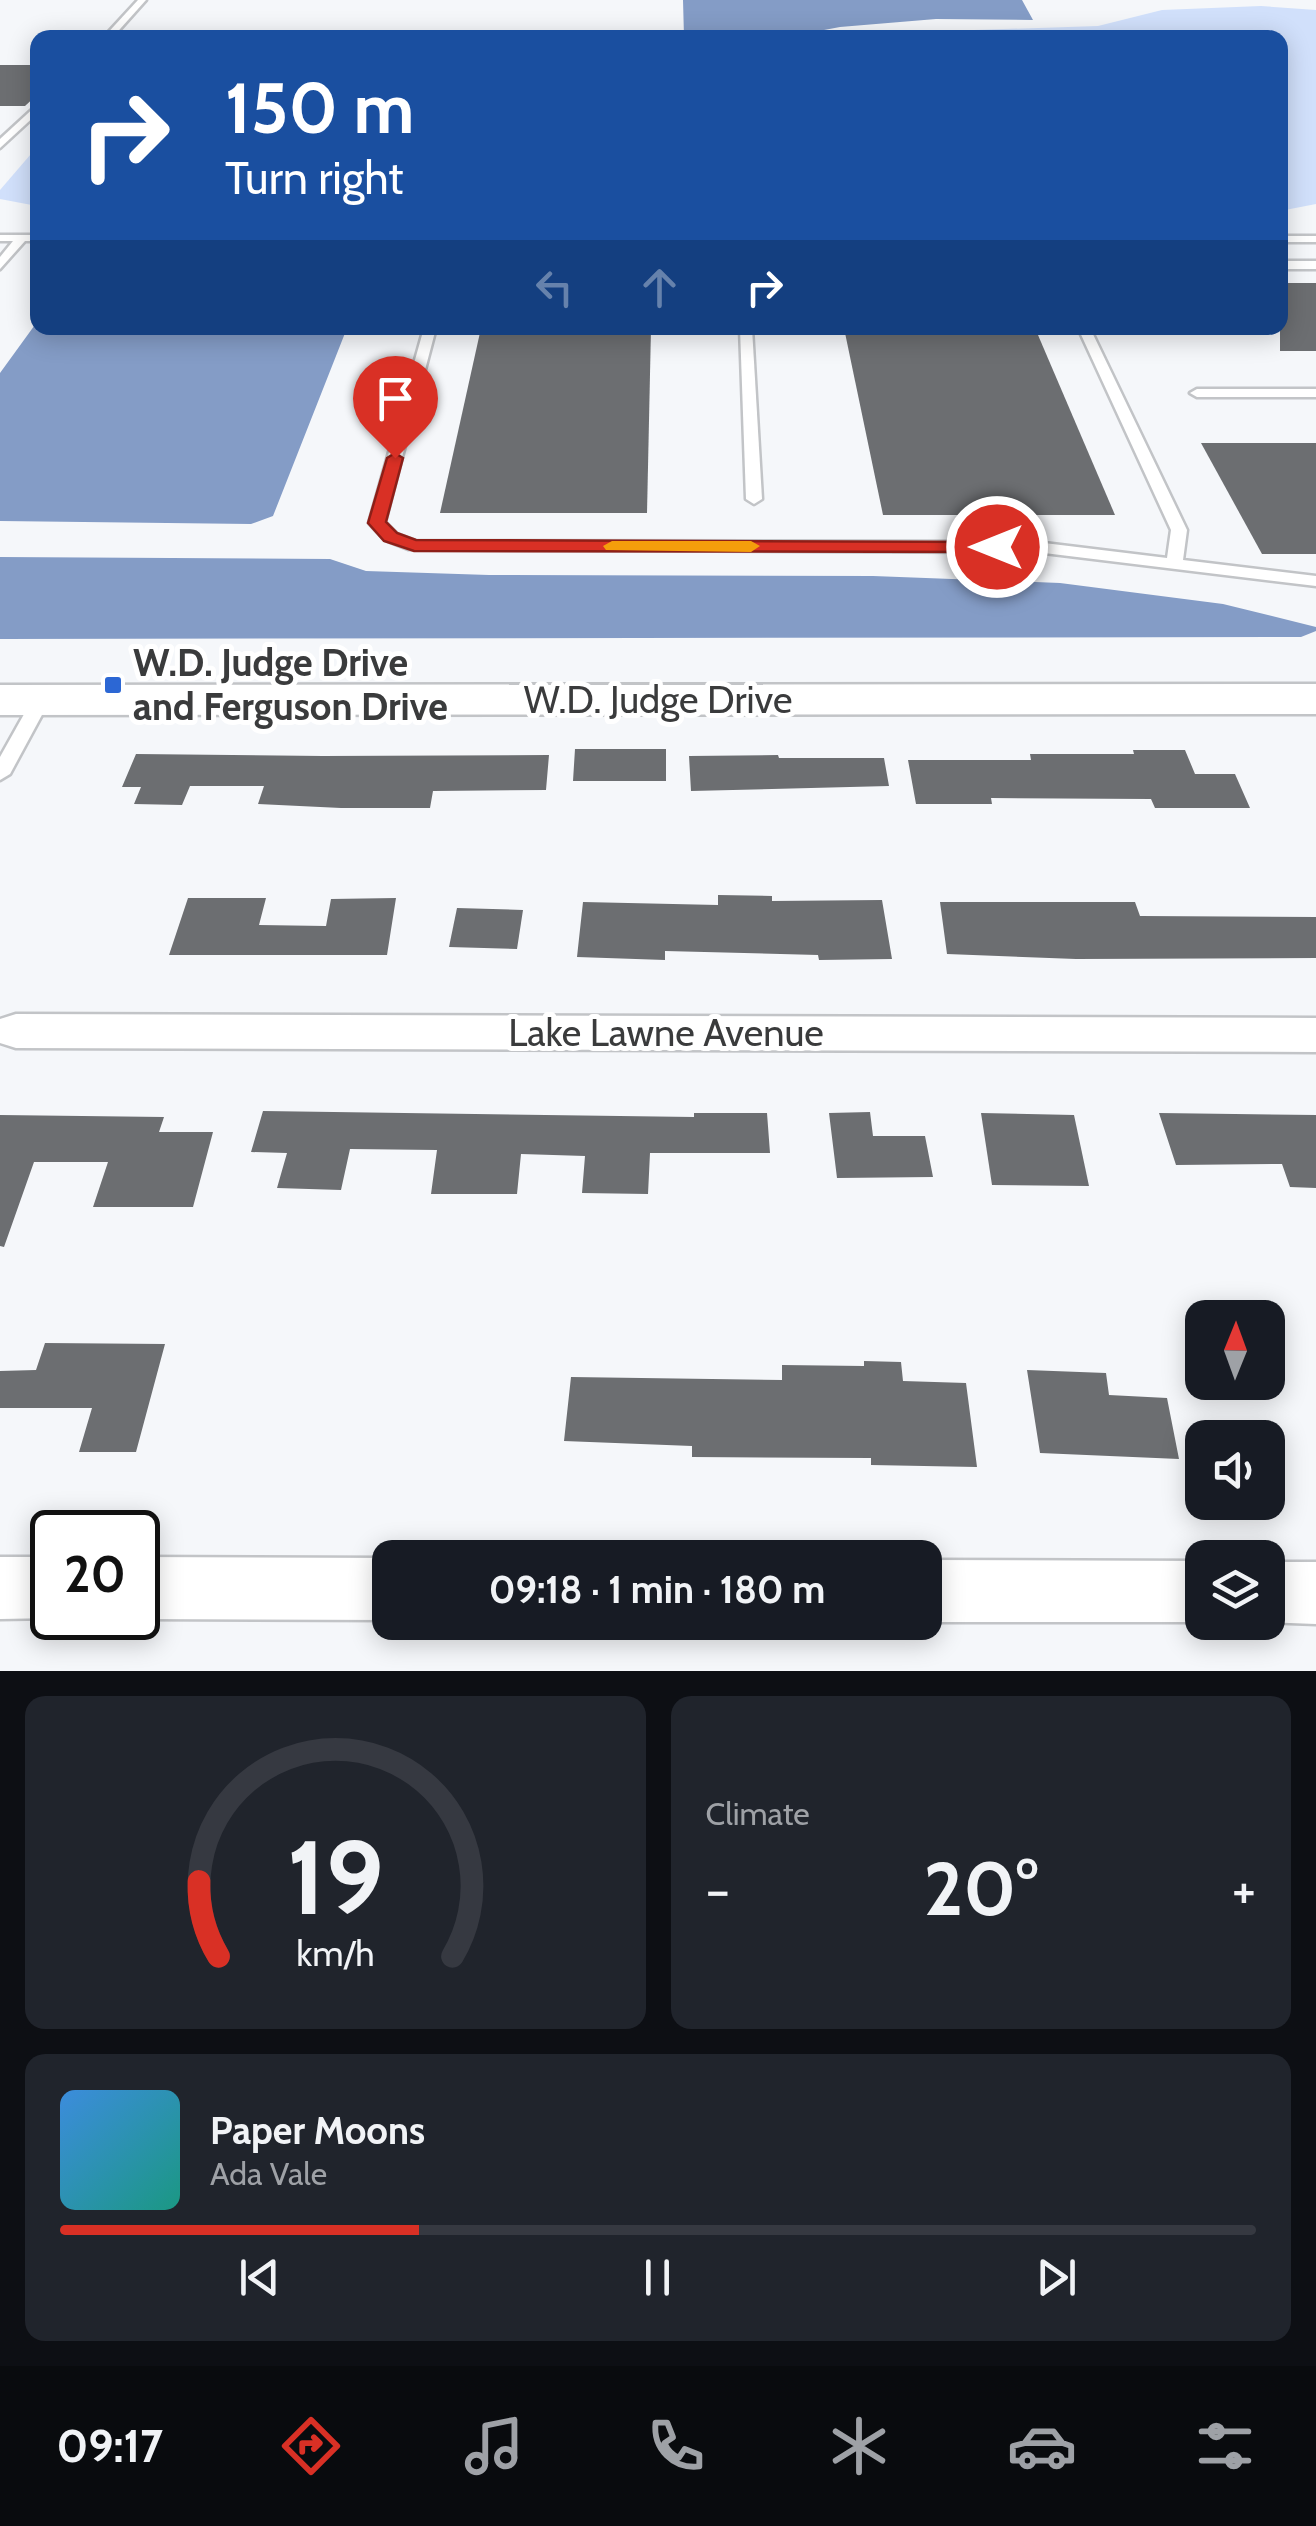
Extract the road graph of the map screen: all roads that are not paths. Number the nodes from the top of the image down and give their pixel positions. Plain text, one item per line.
1 (142, 0) edge
2 (114, 30) edge
3 (30, 115) edge
4 (0, 126) edge
5 (19, 126) junction
6 (0, 145) edge
7 (0, 238) edge
8 (22, 238) junction
9 (30, 238) edge
10 (1288, 240) edge
11 (1316, 240) edge
12 (0, 265) edge
13 (1288, 265) edge
14 (1316, 265) edge
15 (428, 335) edge
16 (746, 335) edge
17 (1087, 335) edge
18 (1197, 393) dead end
19 (1316, 393) edge
20 (754, 499) dead end
21 (1175, 562) junction
22 (1316, 581) edge
23 (1316, 699) edge
24 (21, 700) edge
25 (0, 774) edge
26 (16, 1031) dead end
27 (1316, 1034) edge
28 (0, 1588) edge
29 (30, 1588) edge
30 (160, 1588) edge
31 (372, 1589) edge
32 (942, 1591) edge
33 (1185, 1592) edge
34 (1285, 1592) edge
35 (1316, 1593) edge

1 - 2 lane
3 - 5 lane
4 - 5 lane
5 - 6 lane
7 - 8 lane
8 - 9 lane
8 - 12 lane
10 - 11 lane
13 - 14 lane
15 - 21 lane
16 - 20 lane
17 - 21 lane
18 - 19 lane
21 - 22 lane
23 - 24 street, W.D. Judge Drive
24 - 25 lane
26 - 27 street, Lake Lawne Avenue
28 - 29 street
30 - 31 street
32 - 33 street
34 - 35 street

